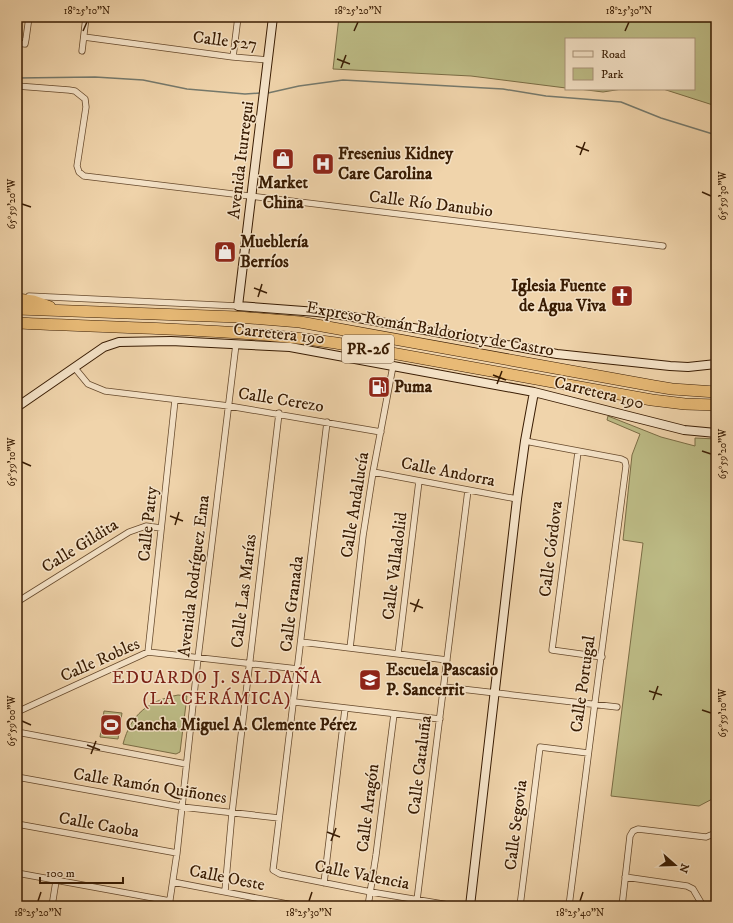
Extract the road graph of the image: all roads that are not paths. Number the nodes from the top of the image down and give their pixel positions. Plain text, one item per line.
1 (29, 17) edge
2 (86, 17) edge
3 (238, 17) edge
4 (273, 17) edge
5 (84, 37) junction
6 (17, 43) edge
7 (82, 51) dead end
8 (233, 57) junction
9 (268, 60) junction
10 (17, 86) edge
11 (251, 197) junction
12 (663, 246) dead end
13 (17, 295) edge
14 (17, 299) edge
15 (238, 306) junction
16 (17, 309) edge
17 (60, 311) junction
18 (17, 323) edge
19 (236, 344) junction
20 (716, 364) edge
21 (393, 366) junction
22 (705, 366) junction
23 (74, 367) junction
24 (716, 367) edge
25 (534, 392) junction
26 (716, 392) edge
27 (175, 400) junction
28 (716, 405) edge
29 (229, 406) junction
30 (17, 407) edge
31 (279, 413) junction
32 (327, 422) junction
33 (716, 430) edge
34 (381, 432) junction
35 (705, 432) junction
36 (716, 433) edge
37 (525, 441) junction
38 (578, 452) junction
39 (373, 472) junction
40 (419, 481) junction
41 (468, 490) junction
42 (517, 499) junction
43 (161, 528) junction
44 (17, 602) edge
45 (301, 642) junction
46 (350, 648) junction
47 (148, 652) junction
48 (398, 654) junction
49 (602, 657) junction
50 (198, 658) junction
51 (446, 660) junction
52 (250, 664) junction
53 (298, 669) junction
54 (444, 687) junction
55 (495, 693) junction
56 (294, 702) junction
57 (594, 704) junction
58 (617, 707) dead end
59 (345, 709) junction
60 (17, 712) edge
61 (394, 714) junction
62 (440, 719) junction
63 (17, 732) edge
64 (588, 753) junction
65 (186, 764) junction
66 (17, 777) edge
67 (182, 807) junction
68 (232, 813) junction
69 (279, 818) junction
70 (17, 824) edge
71 (716, 833) edge
72 (177, 853) junction
73 (274, 861) joint
74 (17, 873) edge
75 (625, 877) junction
76 (56, 881) junction
77 (173, 882) junction
78 (324, 882) junction
79 (225, 891) junction
80 (371, 892) junction
81 (417, 900) junction
82 (169, 904) edge
83 (52, 906) edge
84 (298, 906) edge
85 (368, 906) edge
86 (455, 906) edge
87 (470, 906) edge
88 (520, 906) edge
89 (569, 906) edge
90 (622, 906) edge
91 (703, 906) edge

1 - 6 street
2 - 5 street
3 - 8 street
4 - 9 street, Avenida Iturregui
5 - 7 street
5 - 8 street, Calle 527
8 - 9 street, Calle 527
9 - 11 street, Avenida Iturregui
10 - 11 street, Calle Río Danubio
11 - 12 street, Calle Río Danubio
11 - 15 street, Avenida Iturregui
13 - 15 street
14 - 17 highway
15 - 22 street
16 - 17 highway, Expreso Román Baldorioty de Castro / PR-26
17 - 26 highway, Expreso Román Baldorioty de Castro / PR-26
18 - 28 highway, Expreso Román Baldorioty de Castro / PR-26
19 - 21 street, Carretera 190
19 - 23 street, Carretera 190
19 - 29 street, Avenida Rodríguez Ema
20 - 22 street
21 - 25 street, Carretera 190
21 - 34 street, Calle Andalucía
22 - 24 street
23 - 27 street, Calle Cerezo
23 - 30 street, Carretera 190
25 - 35 street, Carretera 190
25 - 37 street
27 - 29 street, Calle Cerezo
27 - 43 street, Calle Patty
29 - 31 street, Calle Cerezo
29 - 50 street, Avenida Rodríguez Ema
31 - 32 street, Calle Cerezo
31 - 52 street, Calle Las Marías
32 - 34 street, Calle Cerezo
32 - 45 street, Calle Granada
33 - 35 street
34 - 39 street, Calle Andalucía
35 - 36 street, Carretera 190
37 - 38 street
37 - 42 street
38 - 49 street, Calle Portugal
38 - 49 street, Calle Córdova
39 - 40 street, Calle Andorra
39 - 46 street, Calle Andalucía
40 - 41 street, Calle Andorra
40 - 48 street, Calle Valladolid
41 - 42 street, Calle Andorra
41 - 51 street, Calle Cataluña
42 - 55 street
43 - 44 street, Calle Gildita
43 - 47 street, Calle Patty
45 - 46 street
45 - 53 street, Calle Granada
46 - 48 street
47 - 50 street, Calle Robles
47 - 60 street, Calle Robles
48 - 51 street
49 - 57 street, Calle Portugal
50 - 52 street, Calle Robles
50 - 65 street, Avenida Rodríguez Ema
51 - 54 street, Calle Cataluña
52 - 53 street, Calle Robles
52 - 68 street, Calle Las Marías
53 - 56 street, Calle Granada
54 - 55 street
54 - 62 street, Calle Cataluña
55 - 57 street
55 - 87 street
56 - 59 street
56 - 69 street, Calle Granada
57 - 58 street
57 - 64 street, Calle Portugal
59 - 61 street
59 - 78 street
61 - 62 street
61 - 80 street, Calle Aragón
62 - 81 street, Calle Cataluña
63 - 65 street
64 - 88 street, Calle Segovia
64 - 89 street, Calle Portugal
65 - 67 street, Avenida Rodríguez Ema
66 - 67 street, Calle Ramón Quiñones
67 - 68 street, Calle Ramón Quiñones
67 - 72 street, Avenida Rodríguez Ema
68 - 69 street, Calle Ramón Quiñones
68 - 79 street, Calle Las Marías
69 - 73 street, Calle Granada
70 - 72 street, Calle Caoba
71 - 75 street
72 - 77 street, Avenida Rodríguez Ema
73 - 78 street, Calle Valencia
74 - 76 street
75 - 90 street
75 - 91 street
76 - 82 street
76 - 83 street
77 - 79 street, Calle Oeste
77 - 82 street, Avenida Rodríguez Ema
78 - 80 street, Calle Valencia
79 - 84 street, Calle Oeste
80 - 81 street, Calle Valencia
80 - 85 street, Calle Aragón
81 - 86 street, Calle Valencia

